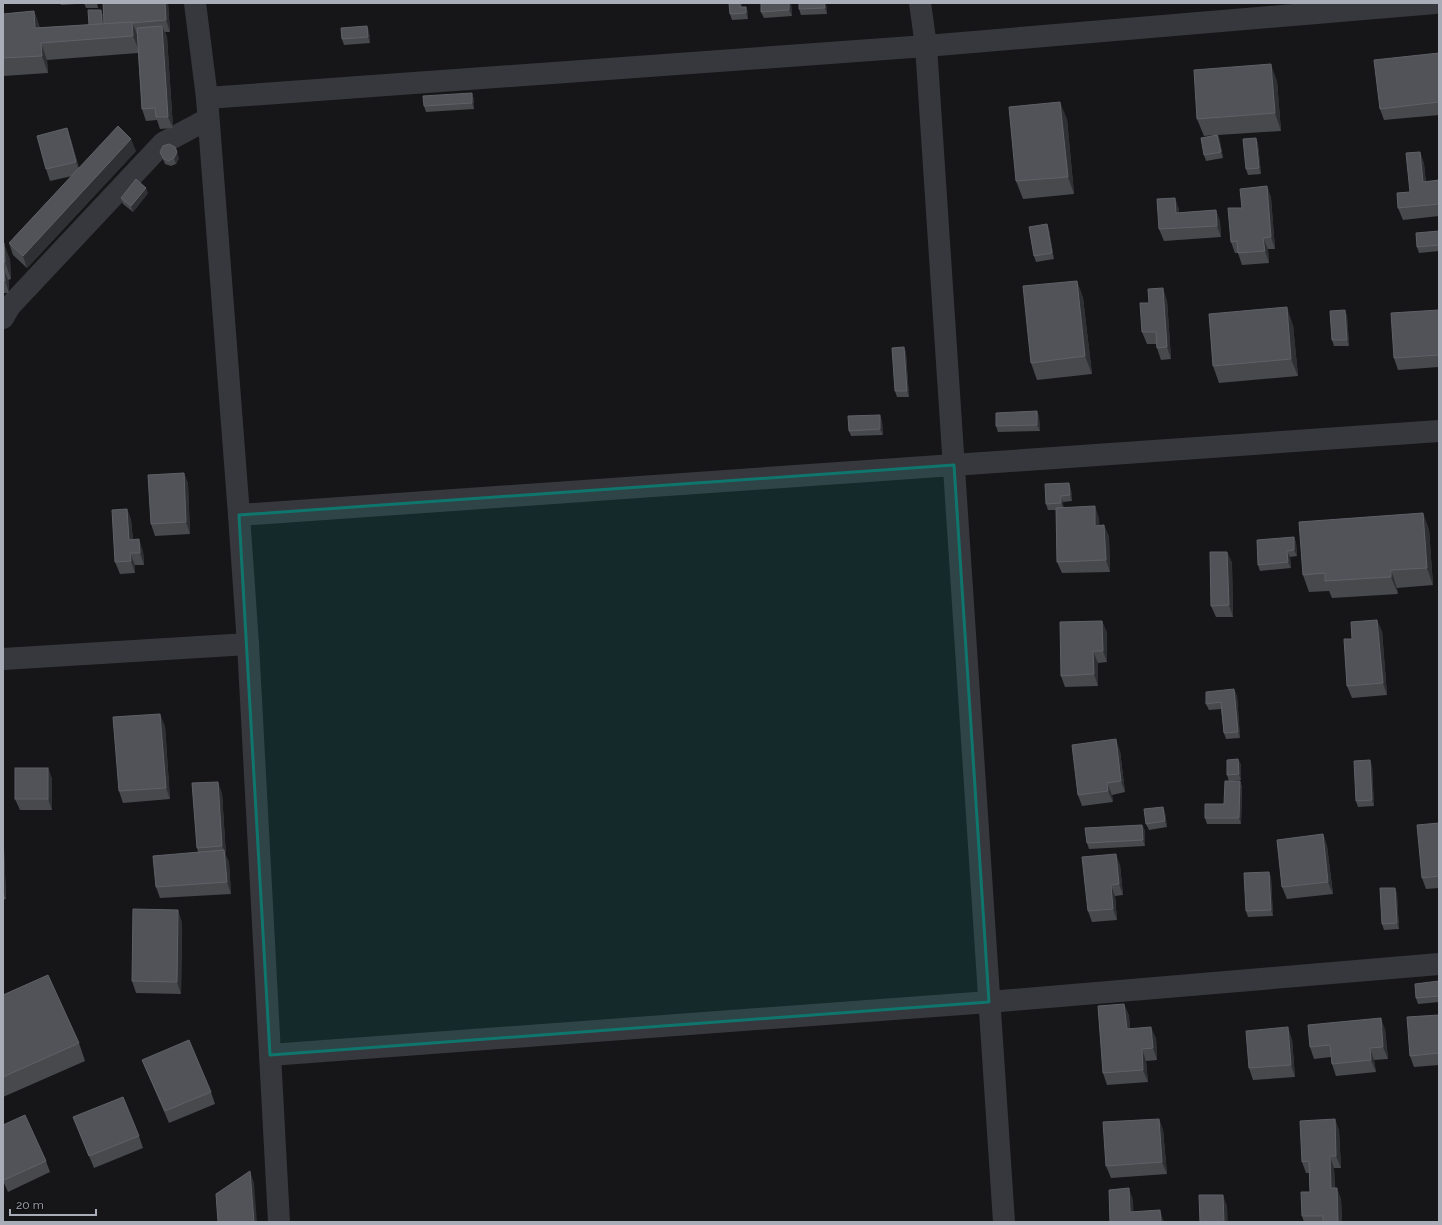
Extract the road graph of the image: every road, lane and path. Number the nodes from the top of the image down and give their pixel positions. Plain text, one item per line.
1 (195, 3) edge
2 (920, 3) edge
3 (1435, 3) edge
4 (926, 46) junction
5 (208, 109) junction
6 (3, 318) edge
7 (1439, 431) edge
8 (954, 465) junction
9 (239, 515) junction
10 (248, 644) junction
11 (3, 659) edge
12 (1439, 964) edge
13 (989, 1002) junction
14 (270, 1054) junction
15 (279, 1222) edge
16 (1004, 1222) edge

1 - 5 street
2 - 4 street
3 - 4 street
4 - 5 street
4 - 8 street
5 - 6 street
5 - 9 street
7 - 8 street
8 - 9 street
8 - 13 street
9 - 10 street
10 - 11 street
10 - 14 street
12 - 13 street
13 - 14 street
13 - 16 street
14 - 15 street

